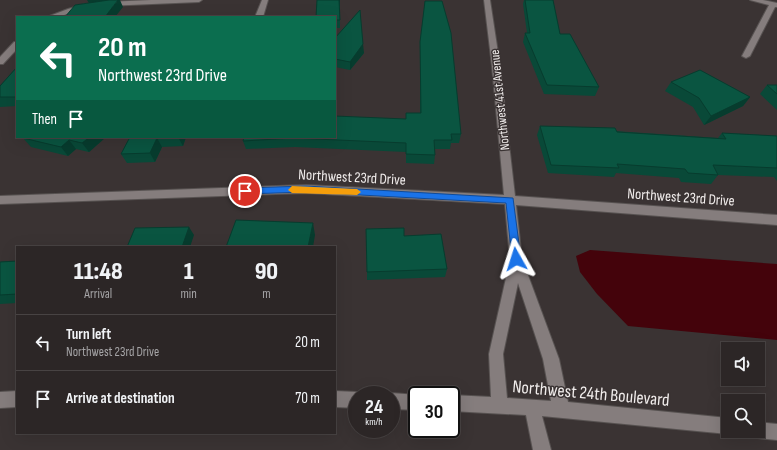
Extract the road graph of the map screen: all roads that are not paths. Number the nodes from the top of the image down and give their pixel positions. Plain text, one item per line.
1 (200, 0) edge
2 (265, 0) edge
3 (487, 0) edge
4 (753, 0) edge
5 (775, 5) edge
6 (52, 16) edge
7 (259, 16) edge
8 (16, 45) edge
9 (746, 56) dead end
10 (0, 62) edge
11 (0, 200) edge
12 (510, 200) junction
13 (777, 220) edge
14 (516, 259) junction
15 (16, 399) edge
16 (0, 400) edge
17 (336, 400) edge
18 (348, 400) edge
19 (460, 404) edge
20 (500, 405) junction
21 (532, 407) junction
22 (561, 409) junction
23 (721, 425) edge
24 (765, 431) edge
25 (777, 432) edge
26 (542, 450) edge

1 - 6 street
2 - 7 street
3 - 12 street, Northwest 41st Avenue
4 - 5 street
5 - 9 street
8 - 10 street
11 - 12 street, Northwest 23rd Drive
12 - 13 street, Northwest 23rd Drive
12 - 14 street
14 - 20 street
14 - 22 street
15 - 16 street
17 - 18 street
19 - 20 street, Northwest 24th Boulevard
20 - 21 street, Northwest 24th Boulevard
21 - 22 street, Northwest 24th Boulevard
21 - 26 street
22 - 23 street, Northwest 24th Boulevard
24 - 25 street

